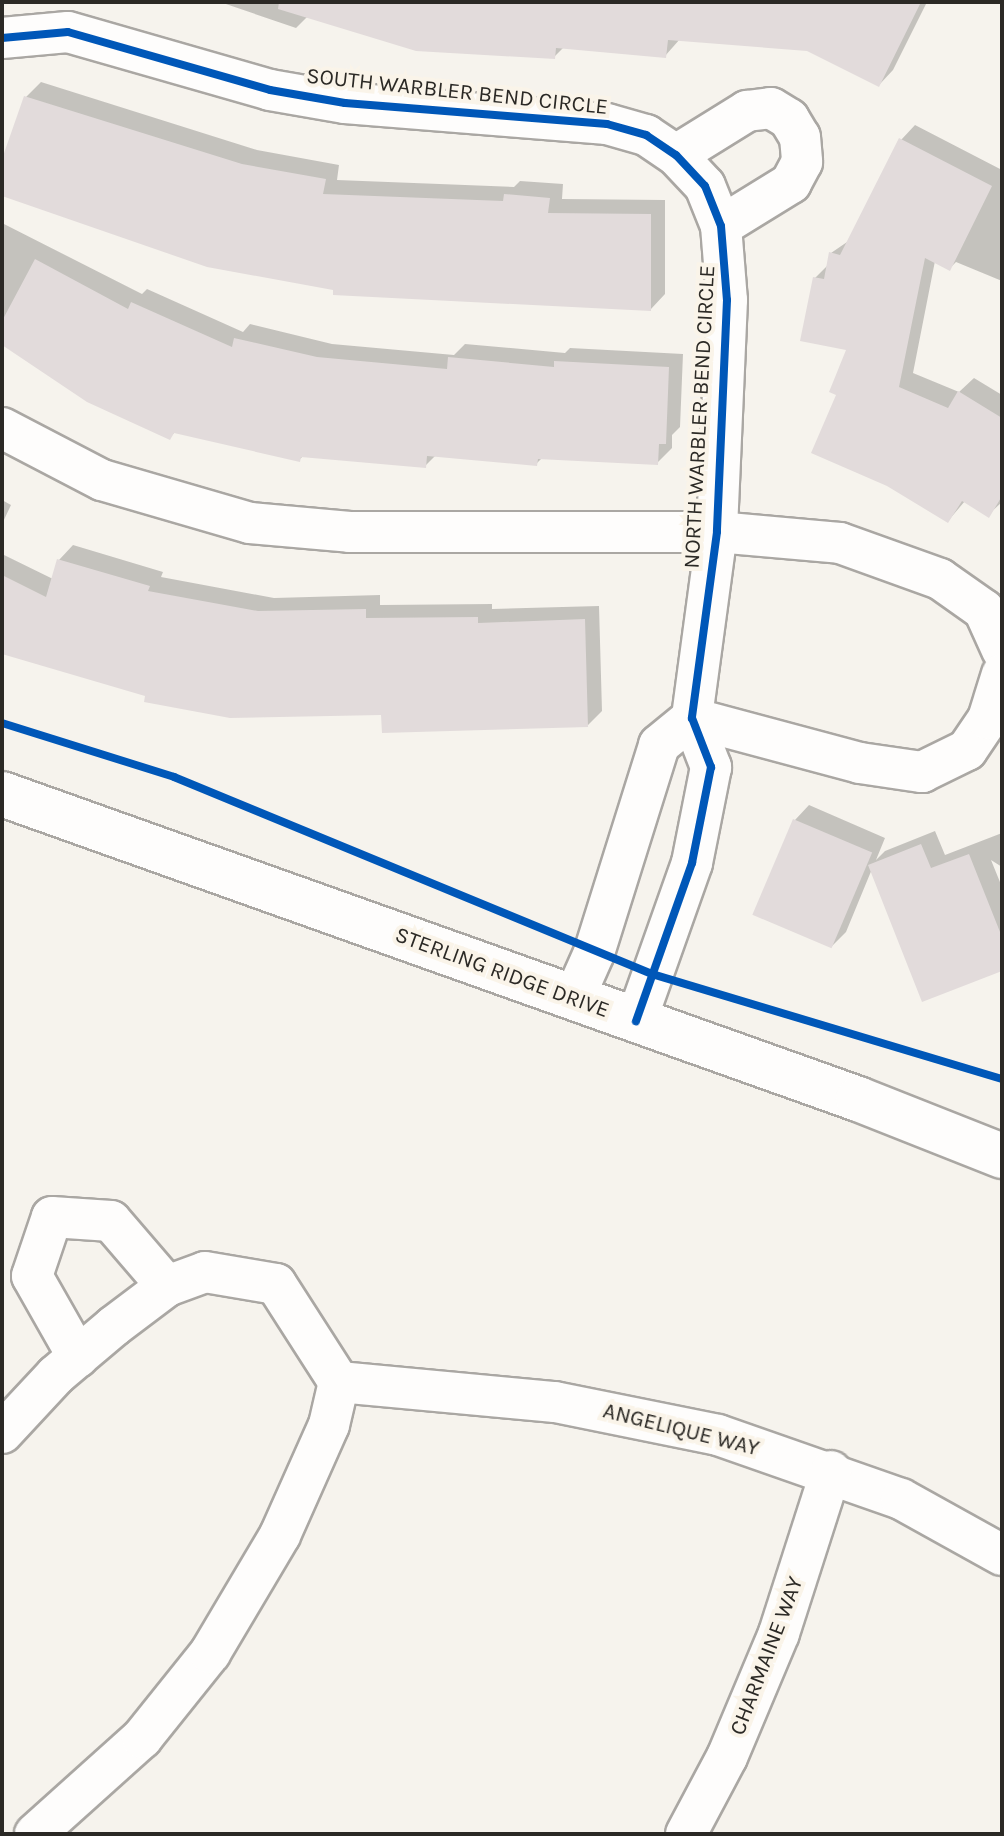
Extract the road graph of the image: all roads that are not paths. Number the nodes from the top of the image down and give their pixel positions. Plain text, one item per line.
1 (2, 38) edge
2 (676, 155) junction
3 (705, 186) joint
4 (721, 226) junction
5 (2, 428) edge
6 (717, 532) junction
7 (1002, 650) edge
8 (1002, 674) edge
9 (692, 718) junction
10 (2, 794) edge
11 (574, 998) junction
12 (636, 1021) junction
13 (1002, 1156) edge
14 (167, 1286) junction
15 (78, 1357) junction
16 (339, 1382) junction
17 (2, 1433) edge
18 (831, 1471) junction
19 (1002, 1555) edge
20 (35, 1834) edge
21 (686, 1834) edge

1 - 2 street, SOUTH WARBLER BEND CIRCLE
2 - 3 street, SOUTH WARBLER BEND CIRCLE
2 - 4 street
3 - 4 street, NORTH WARBLER BEND CIRCLE
4 - 6 street, NORTH WARBLER BEND CIRCLE
5 - 6 street
6 - 7 street
6 - 9 street, NORTH WARBLER BEND CIRCLE
8 - 9 street
9 - 11 street
9 - 12 street, NORTH WARBLER BEND CIRCLE
10 - 11 street, STERLING RIDGE DRIVE
11 - 12 street, STERLING RIDGE DRIVE
12 - 13 street, STERLING RIDGE DRIVE
14 - 15 street
14 - 15 street
14 - 16 street
15 - 17 street
16 - 18 street, ANGELIQUE WAY
16 - 20 street
18 - 19 street, ANGELIQUE WAY
18 - 21 street, CHARMAINE WAY

